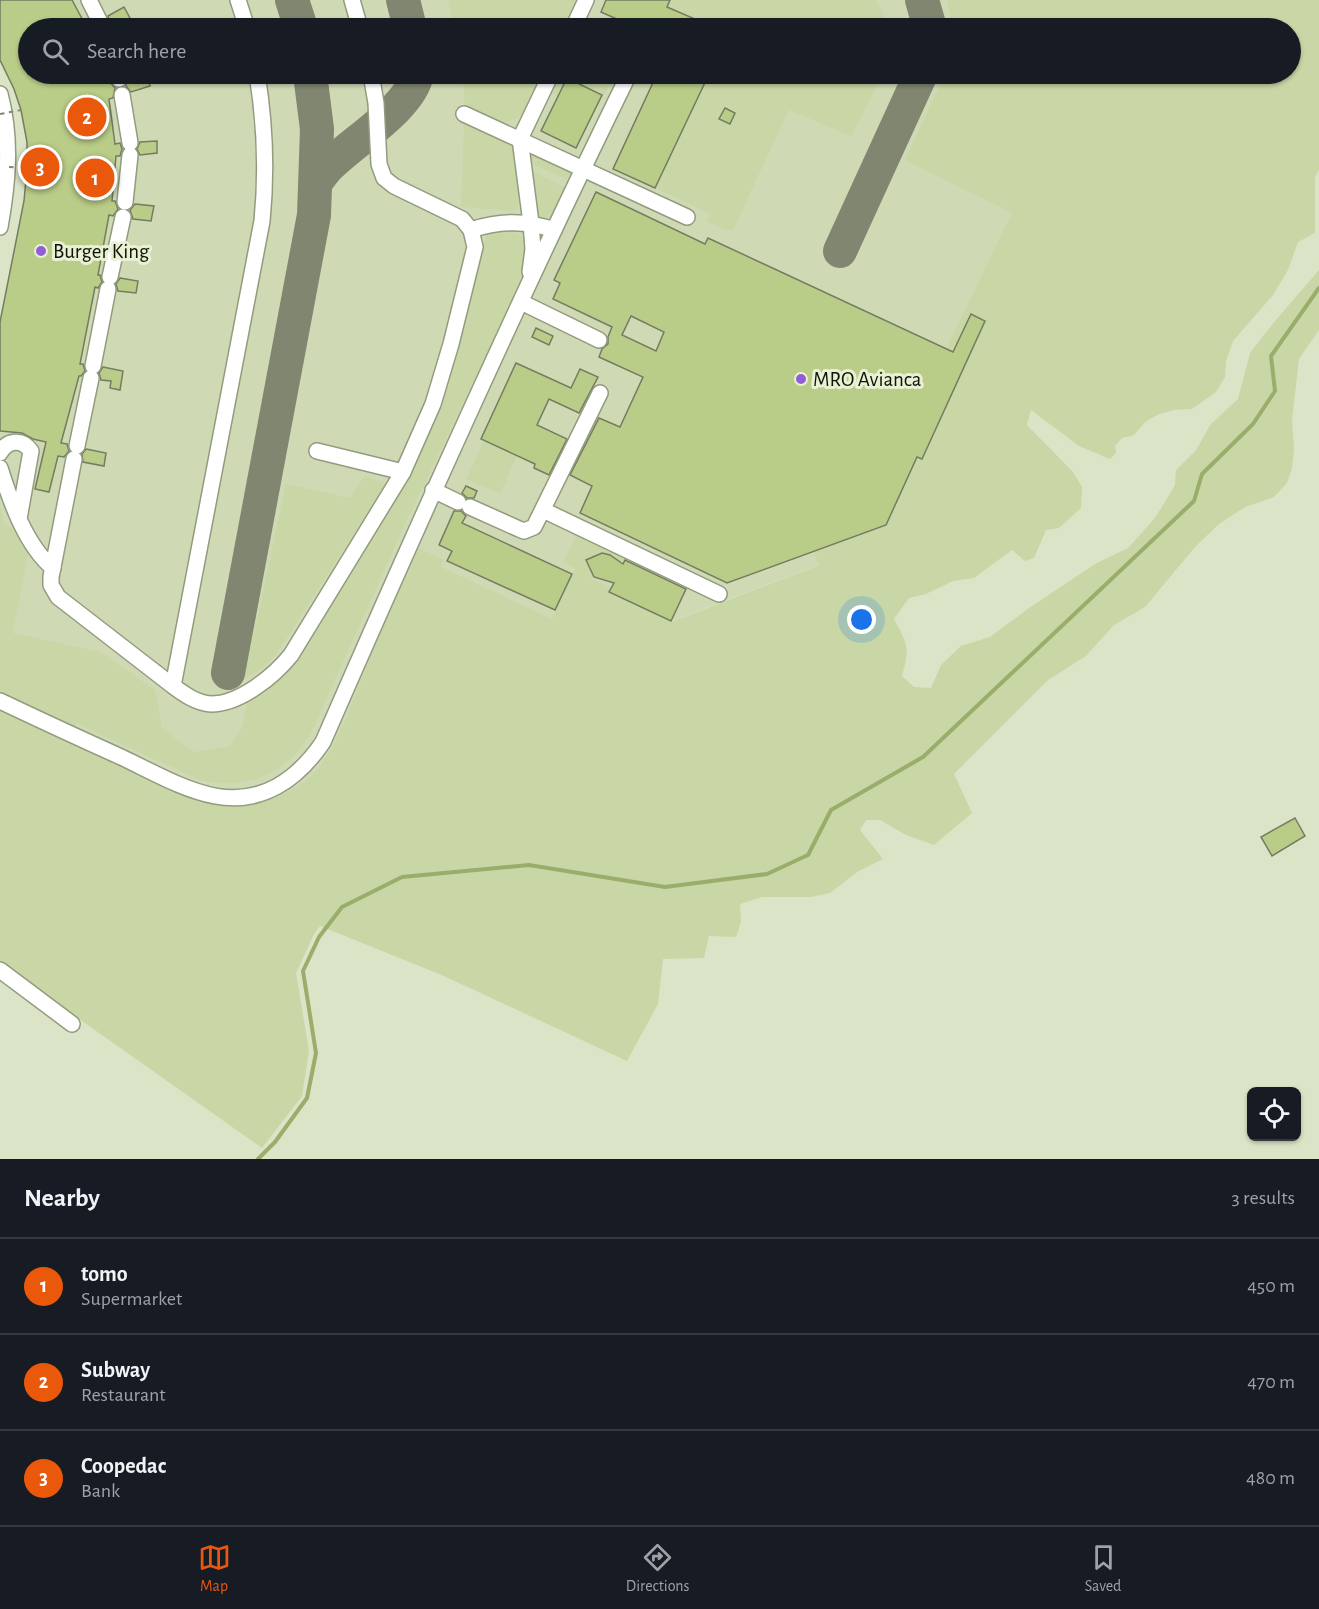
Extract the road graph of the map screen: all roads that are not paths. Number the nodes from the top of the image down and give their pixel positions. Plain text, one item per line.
1 (89, 0) edge
2 (238, 0) edge
3 (352, 0) edge
4 (586, 0) edge
5 (98, 18) edge
6 (244, 18) edge
7 (357, 18) edge
8 (581, 18) edge
9 (258, 84) edge
10 (373, 84) edge
11 (546, 84) edge
12 (624, 84) edge
13 (0, 94) edge
14 (122, 95) dead end
15 (464, 114) dead end
16 (520, 139) junction
17 (582, 168) junction
18 (687, 217) dead end
19 (531, 223) junction
20 (0, 227) edge
21 (471, 230) junction
22 (554, 230) junction
23 (528, 287) junction
24 (521, 302) junction
25 (599, 340) dead end
26 (600, 393) dead end
27 (317, 451) dead end
28 (0, 453) edge
29 (0, 468) edge
30 (403, 472) junction
31 (433, 490) junction
32 (543, 510) junction
33 (23, 525) junction
34 (60, 529) junction
35 (53, 568) junction
36 (719, 594) dead end
37 (173, 686) junction
38 (0, 701) edge
39 (0, 970) edge
40 (72, 1024) dead end

1 - 5 street
2 - 6 street
3 - 7 street
4 - 8 street
9 - 37 street
10 - 21 street
11 - 16 street
12 - 17 street
13 - 20 street
14 - 34 street
15 - 16 street
16 - 17 street
16 - 19 street
17 - 18 street
17 - 22 street
19 - 21 street
19 - 22 street
19 - 23 street
21 - 30 street
22 - 23 street
23 - 24 street
24 - 25 street
24 - 31 street
26 - 32 street
27 - 30 street
28 - 33 street
29 - 33 street
30 - 37 street
31 - 32 street
31 - 38 street
32 - 36 street
33 - 34 street
33 - 35 street
34 - 35 street
35 - 37 street
39 - 40 street

